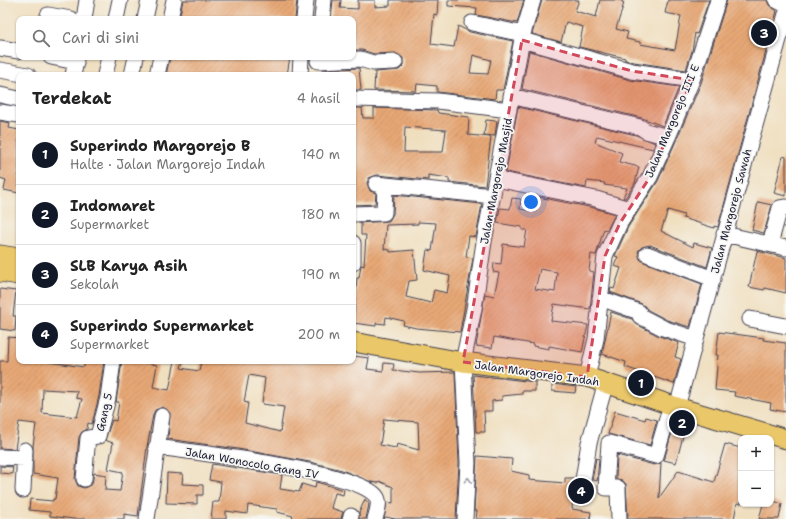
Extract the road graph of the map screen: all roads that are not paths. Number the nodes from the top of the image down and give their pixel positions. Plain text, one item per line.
1 (87, 0) edge
2 (120, 0) edge
3 (149, 0) edge
4 (174, 0) edge
5 (306, 0) edge
6 (324, 0) edge
7 (533, 0) edge
8 (718, 0) edge
9 (776, 0) edge
10 (786, 5) edge
11 (48, 14) dead end
12 (786, 14) edge
13 (57, 16) edge
14 (84, 16) edge
15 (117, 16) edge
16 (146, 16) edge
17 (171, 16) edge
18 (304, 16) edge
19 (322, 16) edge
20 (472, 24) dead end
21 (522, 37) junction
22 (0, 48) edge
23 (16, 51) edge
24 (356, 59) edge
25 (60, 60) edge
26 (108, 60) edge
27 (135, 60) edge
28 (160, 60) edge
29 (301, 60) edge
30 (352, 60) edge
31 (395, 62) dead end
32 (318, 64) edge
33 (76, 65) edge
34 (0, 70) edge
35 (106, 72) edge
36 (133, 72) edge
37 (158, 72) edge
38 (300, 72) edge
39 (16, 73) edge
40 (692, 80) junction
41 (0, 95) edge
42 (16, 98) edge
43 (356, 99) edge
44 (510, 103) junction
45 (0, 112) edge
46 (16, 115) edge
47 (668, 137) junction
48 (496, 179) junction
49 (493, 196) junction
50 (786, 207) edge
51 (629, 209) junction
52 (356, 214) edge
53 (724, 234) junction
54 (770, 244) junction
55 (786, 248) edge
56 (647, 254) dead end
57 (0, 255) edge
58 (16, 258) edge
59 (0, 272) edge
60 (16, 275) edge
61 (713, 279) junction
62 (600, 298) junction
63 (750, 319) dead end
64 (786, 326) edge
65 (696, 338) junction
66 (356, 343) edge
67 (463, 362) junction
68 (113, 364) edge
69 (587, 377) junction
70 (606, 382) junction
71 (674, 406) junction
72 (162, 416) dead end
73 (786, 439) edge
74 (156, 447) junction
75 (0, 457) edge
76 (84, 478) dead end
77 (583, 480) dead end
78 (23, 490) dead end
79 (147, 519) edge
80 (375, 519) edge
81 (465, 519) edge
82 (619, 519) edge

1 - 14 street
2 - 15 street
3 - 16 street
4 - 17 street
5 - 18 street
6 - 19 street
7 - 21 street, Jalan Margorejo Masjid
8 - 40 street, Jalan Margorejo III E
9 - 10 street
11 - 13 street
12 - 53 street, Jalan Margorejo Sawah
20 - 21 street
21 - 40 street
21 - 44 street, Jalan Margorejo Masjid
22 - 23 street
24 - 31 street
25 - 33 street
26 - 35 street
27 - 36 street
28 - 37 street
29 - 38 street
30 - 32 street
34 - 39 street
40 - 47 street, Jalan Margorejo III E
41 - 42 street
43 - 44 street
44 - 47 street
44 - 48 street, Jalan Margorejo Masjid
45 - 46 street
47 - 51 street, Jalan Margorejo III E
48 - 49 street, Jalan Margorejo Masjid
48 - 51 street
49 - 52 street
49 - 67 street, Jalan Margorejo Masjid
50 - 54 street
51 - 62 street, Jalan Margorejo III E
53 - 54 street
53 - 61 street, Jalan Margorejo Sawah
54 - 55 street
56 - 61 street
57 - 58 main road
59 - 60 main road
61 - 65 street, Jalan Margorejo Sawah
62 - 65 street
62 - 69 street, Jalan Margorejo III E
63 - 64 street
65 - 71 street, Jalan Margorejo Sawah
66 - 67 main road, Jalan Margorejo Indah
67 - 69 main road, Jalan Margorejo Indah
81 -> 67 street, Jalan Margorejo Masjid
68 - 76 street, Gang 5
69 - 70 main road, Jalan Margorejo Indah
70 - 71 main road, Jalan Margorejo Indah
70 - 77 street
71 - 73 main road, Jalan Margorejo Indah
71 - 82 street, Jalan Margorejo Sawah
72 - 74 street
74 - 79 street
74 - 80 street, Jalan Wonocolo Gang IV
75 - 78 street

